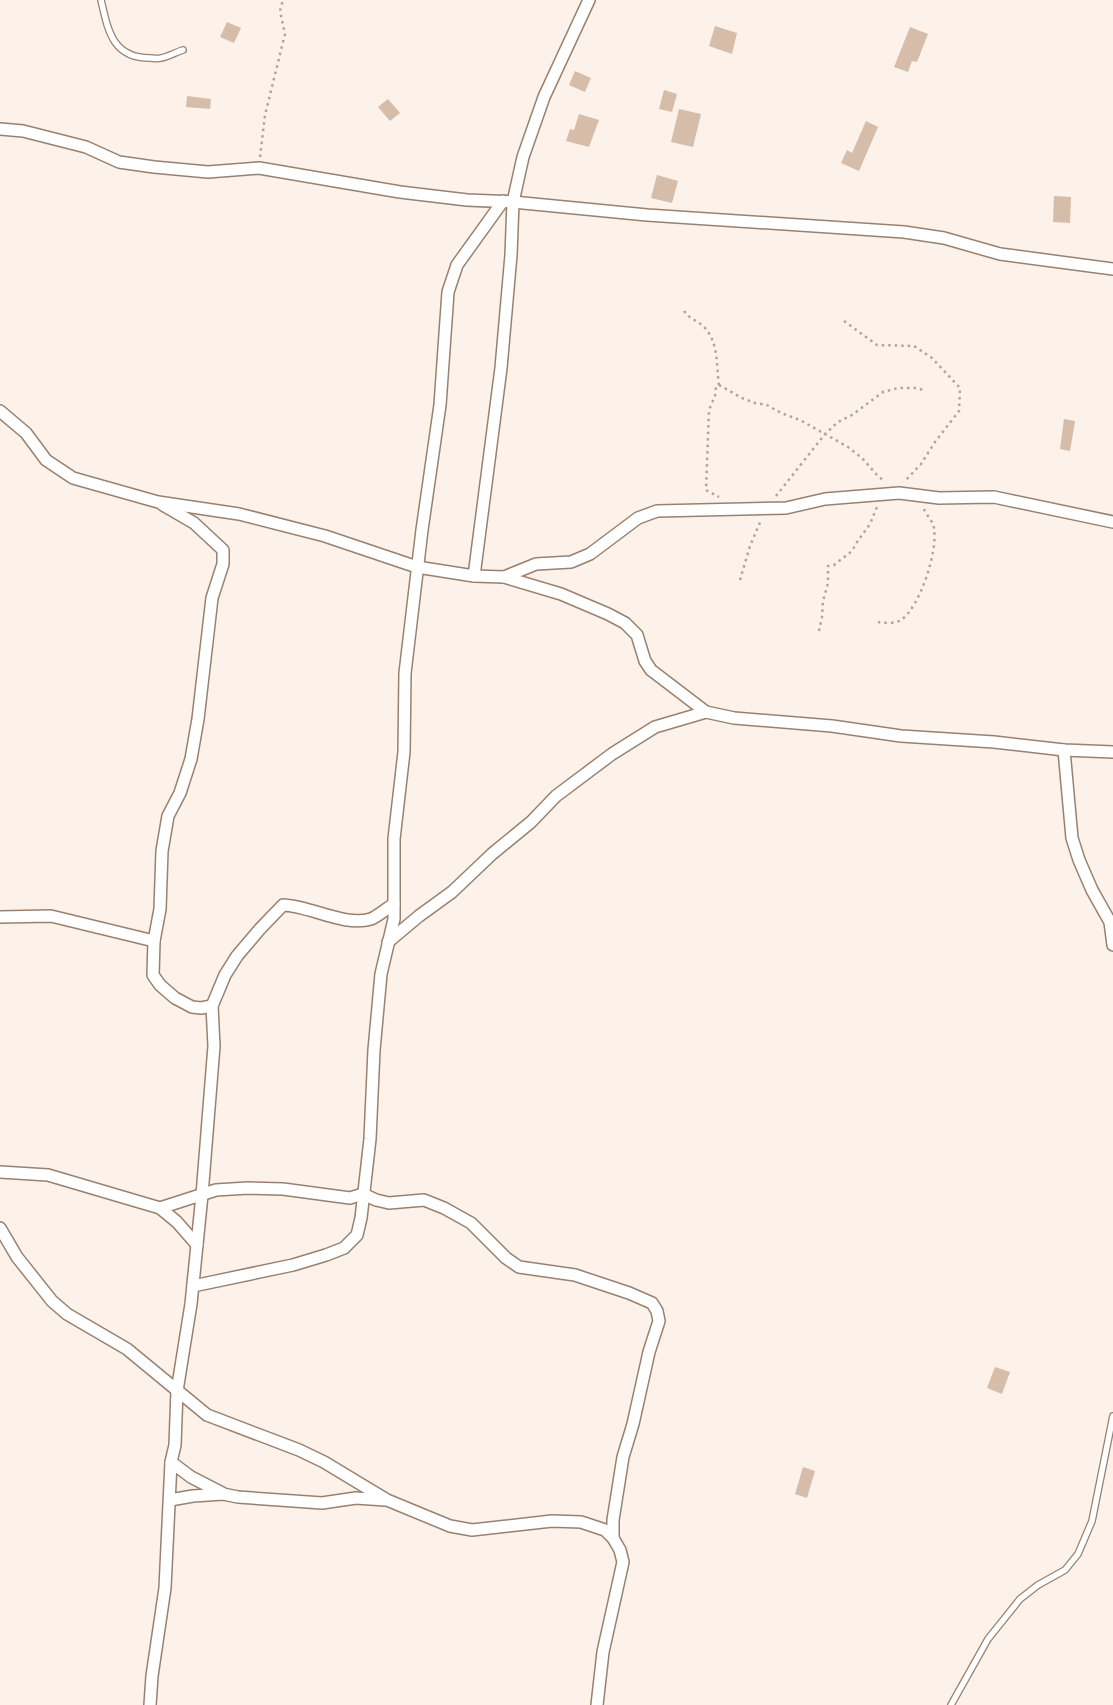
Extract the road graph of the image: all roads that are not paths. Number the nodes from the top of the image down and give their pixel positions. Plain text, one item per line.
1 (101, 0) edge
2 (584, 0) edge
3 (588, 0) edge
4 (580, 16) junction
5 (183, 50) dead end
6 (0, 130) edge
7 (508, 201) junction
8 (1113, 269) edge
9 (0, 411) edge
10 (158, 502) junction
11 (1113, 522) edge
12 (417, 567) junction
13 (474, 576) junction
14 (504, 577) junction
15 (706, 712) junction
16 (1064, 750) junction
17 (1113, 752) edge
18 (394, 904) junction
19 (0, 917) edge
20 (154, 941) junction
21 (388, 942) junction
22 (1113, 945) edge
23 (212, 1006) junction
24 (0, 1172) edge
25 (363, 1194) junction
26 (202, 1195) junction
27 (160, 1208) junction
28 (0, 1228) edge
29 (197, 1245) junction
30 (193, 1286) junction
31 (177, 1391) junction
32 (1113, 1416) edge
33 (171, 1462) junction
34 (223, 1494) junction
35 (170, 1500) junction
36 (386, 1500) junction
37 (613, 1538) junction
38 (150, 1705) edge
39 (597, 1705) edge
40 (951, 1705) edge

1 - 5 lane
2 - 4 street
3 - 4 street
4 - 7 street
6 - 7 street
7 - 8 street
7 - 12 street
7 - 13 street
9 - 10 street
10 - 12 street
10 - 20 street
11 - 14 street
12 - 13 street
12 - 18 street
13 - 14 street
14 - 15 street
15 - 16 street
15 - 21 street
16 - 17 street
16 - 22 street
18 - 21 street
18 - 23 street
19 - 20 street
20 - 23 street
21 - 25 street
23 - 26 street
24 - 27 street
25 - 26 street
25 - 30 street
25 - 37 street
26 - 27 street
26 - 29 street
27 - 29 street
28 - 31 street
29 - 30 street
30 - 31 street
31 - 33 street
31 - 36 street
32 - 40 lane
33 - 34 street
33 - 35 street
34 - 35 street
34 - 36 street
35 - 38 street
36 - 37 street
37 - 39 street

